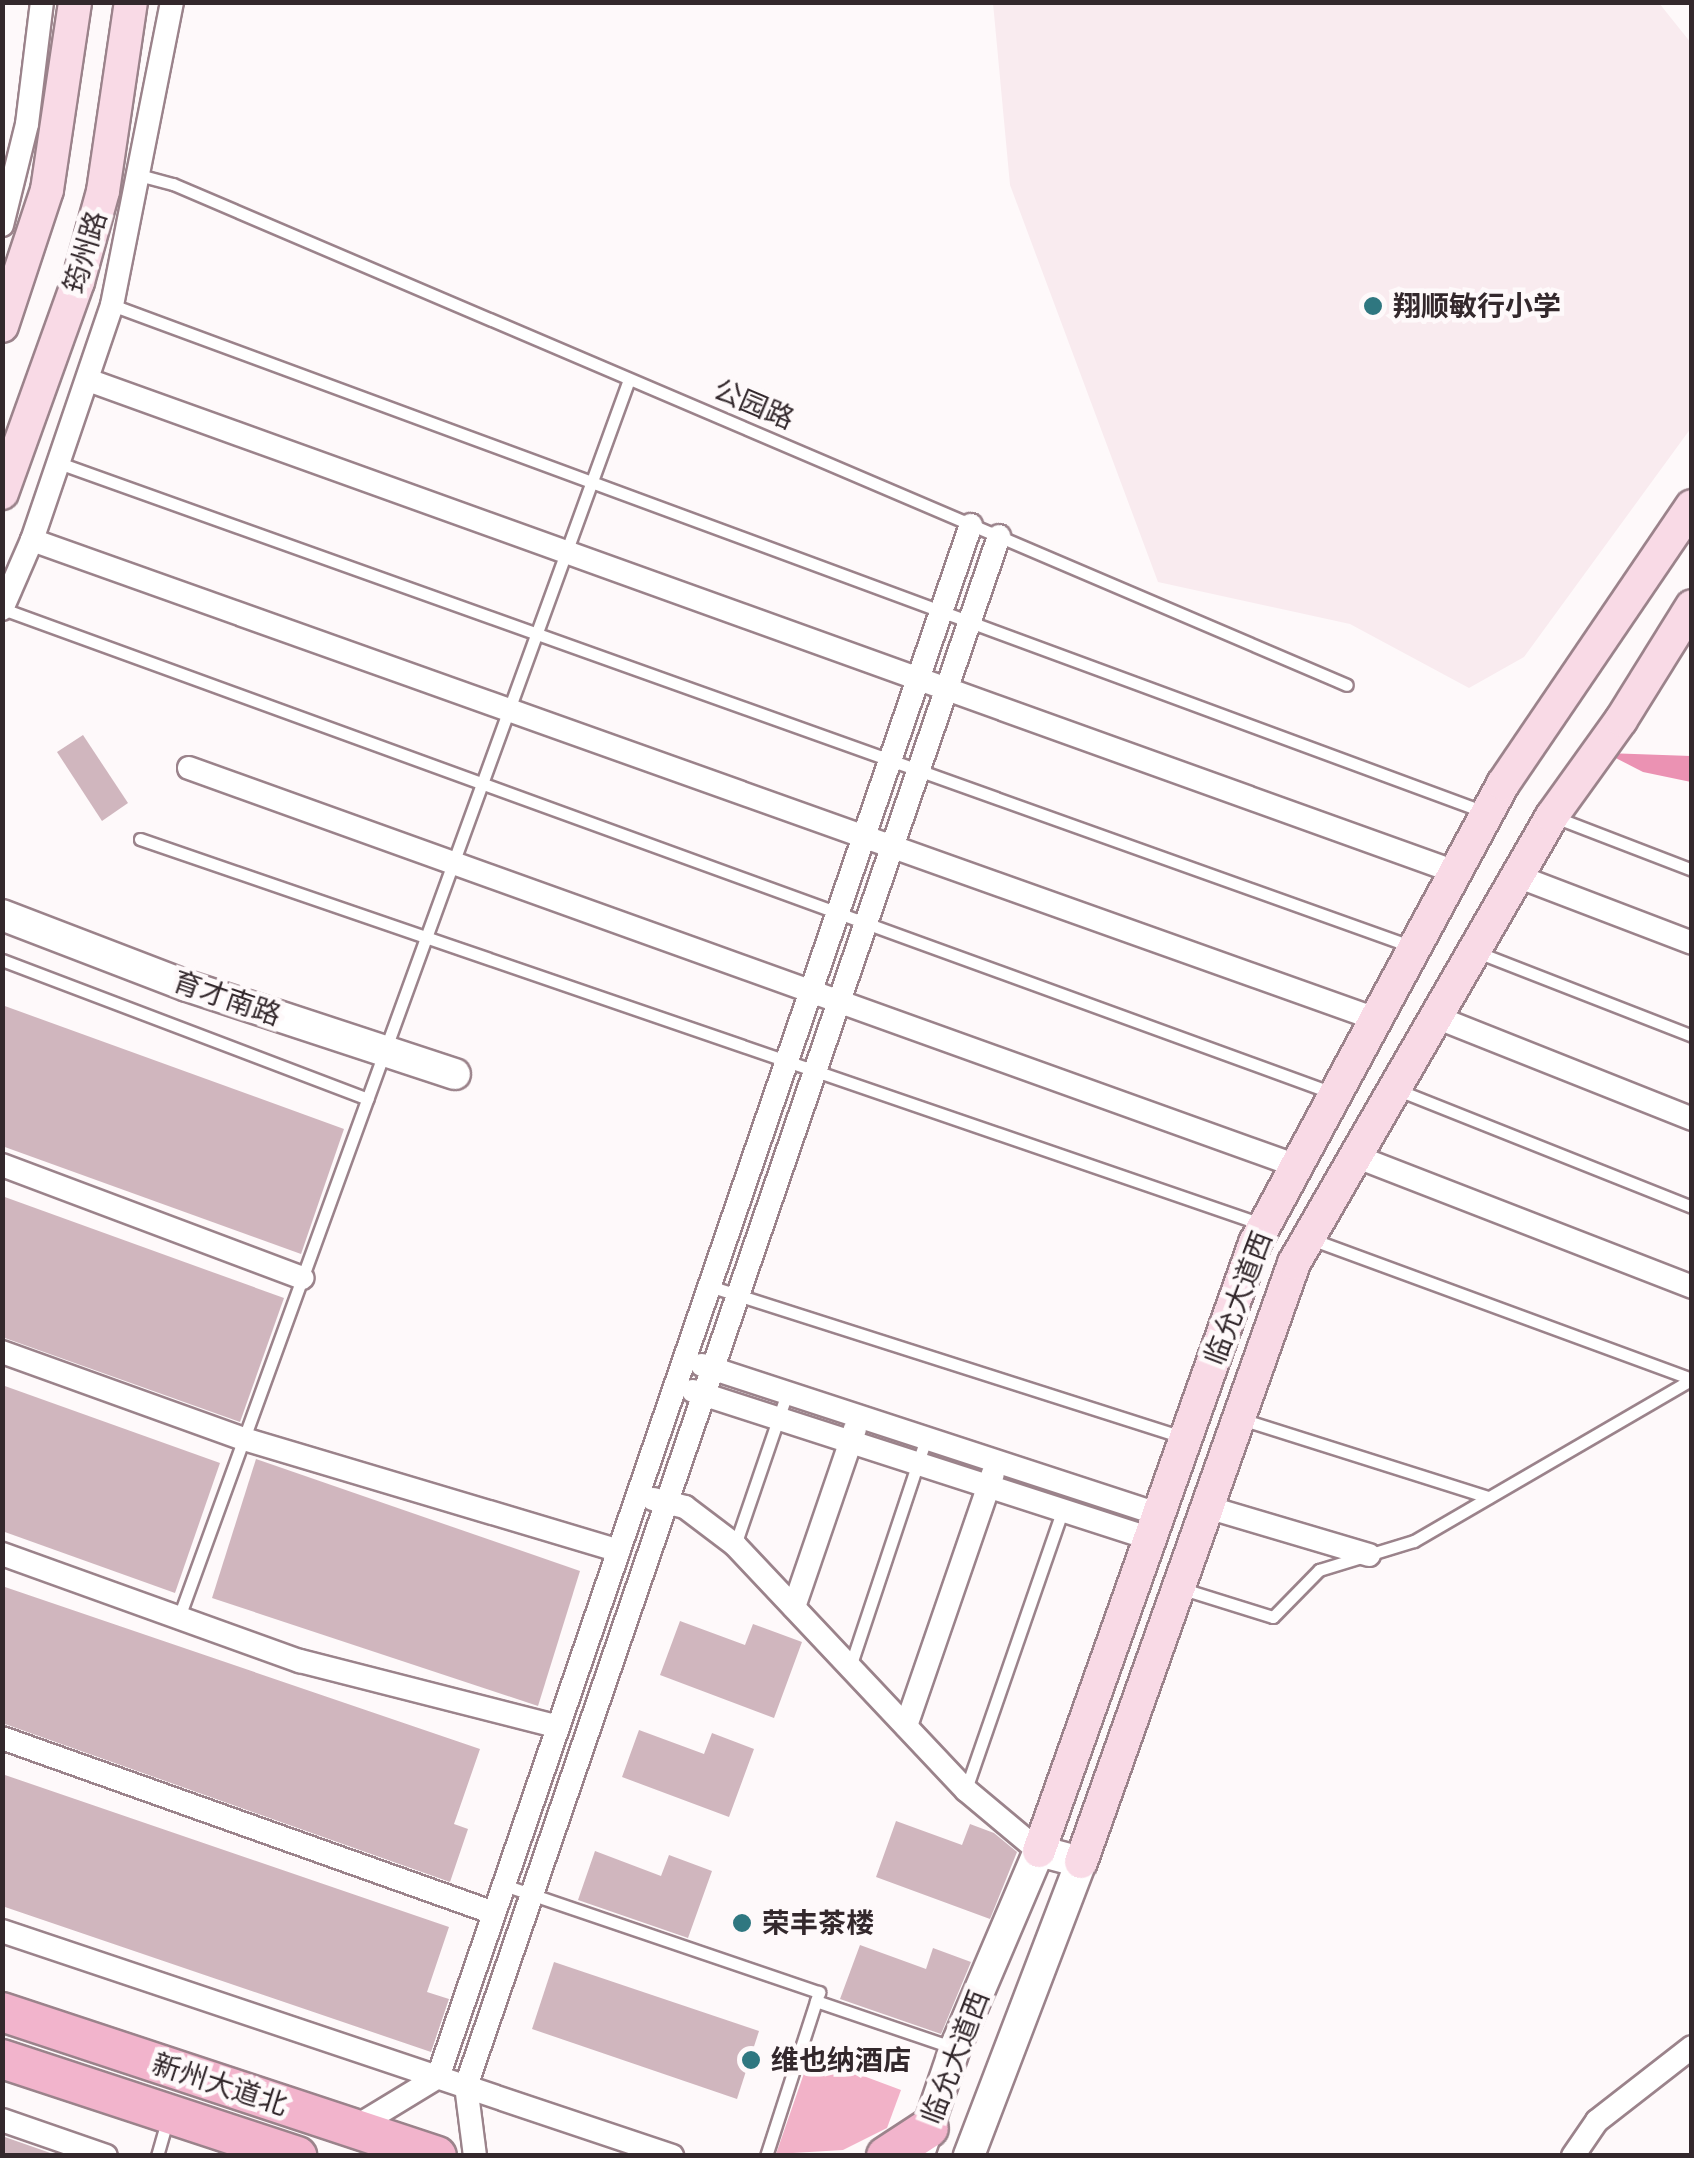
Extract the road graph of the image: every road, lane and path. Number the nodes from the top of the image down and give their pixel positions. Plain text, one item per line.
1 (42, 2) edge
2 (75, 2) edge
3 (132, 2) edge
4 (172, 2) edge
5 (140, 174) junction
6 (2, 225) edge
7 (112, 305) junction
8 (2, 326) edge
9 (629, 378) junction
10 (88, 380) junction
11 (60, 463) junction
12 (592, 482) junction
13 (2, 493) edge
14 (1692, 506) edge
15 (971, 524) junction
16 (999, 536) junction
17 (32, 540) junction
18 (566, 552) junction
19 (1692, 606) edge
20 (3, 609) edge
21 (941, 612) junction
22 (970, 622) junction
23 (536, 634) junction
24 (918, 678) junction
25 (1347, 685) dead end
26 (946, 689) junction
27 (508, 710) junction
28 (890, 760) junction
29 (188, 768) dead end
30 (918, 770) junction
31 (482, 784) junction
32 (1487, 813) junction
33 (1552, 816) junction
34 (864, 837) junction
35 (140, 839) dead end
36 (892, 847) junction
37 (453, 863) junction
38 (1692, 870) edge
39 (1455, 872) junction
40 (1517, 876) junction
41 (838, 913) junction
42 (2, 915) edge
43 (866, 923) junction
44 (426, 938) junction
45 (1692, 942) edge
46 (1414, 948) junction
47 (1474, 951) junction
48 (2, 960) edge
49 (810, 992) junction
50 (839, 1002) junction
51 (1436, 1017) junction
52 (1376, 1020) junction
53 (1692, 1036) edge
54 (385, 1050) junction
55 (786, 1062) junction
56 (815, 1071) junction
57 (456, 1074) dead end
58 (1394, 1088) junction
59 (1336, 1094) junction
60 (367, 1099) junction
61 (1692, 1119) edge
62 (1355, 1156) junction
63 (2, 1165) edge
64 (1297, 1166) junction
65 (1692, 1207) edge
66 (1264, 1226) junction
67 (1308, 1238) junction
68 (302, 1278) junction
69 (710, 1286) junction
70 (1692, 1288) edge
71 (738, 1295) junction
72 (2, 1352) edge
73 (684, 1359) junction
74 (712, 1368) junction
75 (1692, 1379) edge
76 (676, 1385) junction
77 (787, 1393) junction
78 (704, 1394) junction
79 (859, 1416) junction
80 (1239, 1418) junction
81 (779, 1419) junction
82 (926, 1438) junction
83 (1186, 1438) junction
84 (244, 1439) junction
85 (850, 1442) junction
86 (998, 1462) junction
87 (918, 1464) junction
88 (989, 1486) junction
89 (1071, 1486) junction
90 (1488, 1497) junction
91 (637, 1499) junction
92 (667, 1500) junction
93 (1207, 1507) junction
94 (1062, 1510) junction
95 (1155, 1527) junction
96 (735, 1546) junction
97 (618, 1551) junction
98 (2, 1554) edge
99 (1369, 1555) junction
100 (1178, 1587) junction
101 (794, 1608) junction
102 (179, 1618) junction
103 (850, 1667) junction
104 (906, 1726) junction
105 (558, 1727) junction
106 (2, 1738) edge
107 (966, 1790) junction
108 (1038, 1852) junction
109 (1081, 1862) junction
110 (504, 1885) junction
111 (532, 1894) junction
112 (494, 1913) junction
113 (2, 1931) edge
114 (816, 2000) junction
115 (2, 2012) edge
116 (1692, 2047) edge
117 (955, 2048) junction
118 (2, 2059) edge
119 (438, 2077) junction
120 (466, 2086) junction
121 (170, 2114) junction
122 (2, 2120) edge
123 (354, 2128) junction
124 (924, 2142) edge
125 (106, 2156) edge
126 (157, 2156) edge
127 (297, 2156) edge
128 (437, 2156) edge
129 (475, 2156) edge
130 (672, 2156) edge
131 (766, 2156) edge
132 (886, 2156) edge
133 (970, 2156) edge
134 (1573, 2156) edge

1 - 6 street
2 - 8 main road, 筠州路
3 - 13 main road, 筠州路
4 - 5 street
5 - 7 street
5 - 9 lane, 公园路
7 - 10 street
7 - 12 lane
9 - 12 lane
9 - 15 lane, 公园路
10 - 11 street
10 - 18 street
11 - 17 street
11 - 23 lane
12 - 18 lane
12 - 21 lane
14 - 32 main road, 临允大道西
15 - 16 lane, 公园路
15 - 21 street
16 - 22 street
16 - 25 lane, 公园路
17 - 20 street
17 - 27 street
18 - 23 lane
18 - 24 street
19 - 33 main road, 临允大道西
20 - 31 lane
21 - 22 lane
21 - 24 street
22 - 26 street
22 - 32 lane
23 - 27 lane
23 - 28 lane
24 - 26 street
24 - 28 street
26 - 30 street
26 - 39 street
27 - 31 lane
27 - 34 street
28 - 30 lane
28 - 34 street
29 - 37 street
30 - 36 street
30 - 46 lane
31 - 37 lane
31 - 41 lane
32 - 39 main road, 临允大道西
33 - 38 lane
33 - 40 main road, 临允大道西
34 - 36 street
34 - 41 street
35 - 44 lane
36 - 43 street
36 - 52 street
37 - 44 lane
37 - 49 street
39 - 46 main road, 临允大道西
40 - 45 street
40 - 47 main road, 临允大道西
41 - 43 lane
41 - 49 street
42 - 54 street, 育才南路
43 - 50 street
43 - 59 lane
44 - 54 lane
44 - 55 lane
46 - 52 main road, 临允大道西
47 - 51 main road, 临允大道西
47 - 53 lane
48 - 60 lane
49 - 50 street
49 - 55 street
50 - 56 street
50 - 64 street
51 - 58 main road, 临允大道西
51 - 61 street
52 - 59 main road, 临允大道西
54 - 57 street, 育才南路
54 - 60 lane
55 - 56 lane
55 - 69 street
56 - 66 lane
56 - 71 street
58 - 62 main road, 临允大道西
58 - 65 lane
59 - 64 main road, 临允大道西
60 - 68 lane
62 - 67 main road, 临允大道西
62 - 70 street
63 - 68 street
64 - 66 main road, 临允大道西
66 - 83 main road, 临允大道西
67 - 75 lane
67 - 80 main road, 临允大道西
68 - 84 lane
69 - 71 lane
69 - 73 street
71 - 74 street
71 - 83 lane
72 - 84 street
73 - 74 street
73 - 76 street
74 - 77 street
74 - 78 street
75 - 90 lane
76 - 78 street
76 - 91 street
77 - 79 street
77 - 81 lane
78 - 81 street
78 - 92 street
79 - 82 street
79 - 85 street
80 - 90 lane
80 - 93 main road, 临允大道西
81 - 85 street
81 - 96 lane
82 - 86 street
82 - 87 lane
83 - 95 main road, 临允大道西
84 - 97 street
84 - 102 lane
85 - 87 street
85 - 101 street
86 - 88 street
86 - 89 street
87 - 88 street
87 - 103 lane
88 - 94 street
88 - 104 street
89 - 94 lane
89 - 95 street
90 - 99 lane
91 - 92 street
91 - 97 street
92 - 96 street
92 - 111 street
93 - 99 street
93 - 100 main road, 临允大道西
94 - 95 street
94 - 107 lane
95 - 108 main road, 临允大道西
96 - 101 street
97 - 105 street
98 - 102 street
99 - 100 lane
100 - 109 main road, 临允大道西
101 - 103 street
102 - 105 street
103 - 104 street
104 - 107 street
105 - 110 street
106 - 112 street
107 - 108 street
108 - 109 street
108 - 117 street, 临允大道西
109 - 133 street, 临允大道西
110 - 111 lane
110 - 112 street
111 - 114 lane
111 - 120 street
112 - 119 street
113 - 119 street
114 - 117 lane
114 - 131 lane
115 - 123 main road, 新州大道北
116 - 134 street
117 - 124 street, 临允大道西
118 - 121 main road, 新州大道北
119 - 120 street
119 - 123 street
120 - 129 street
120 - 130 street
121 - 126 lane
121 - 127 main road, 新州大道北
122 - 125 street
123 - 128 main road, 新州大道北
124 - 132 main road

